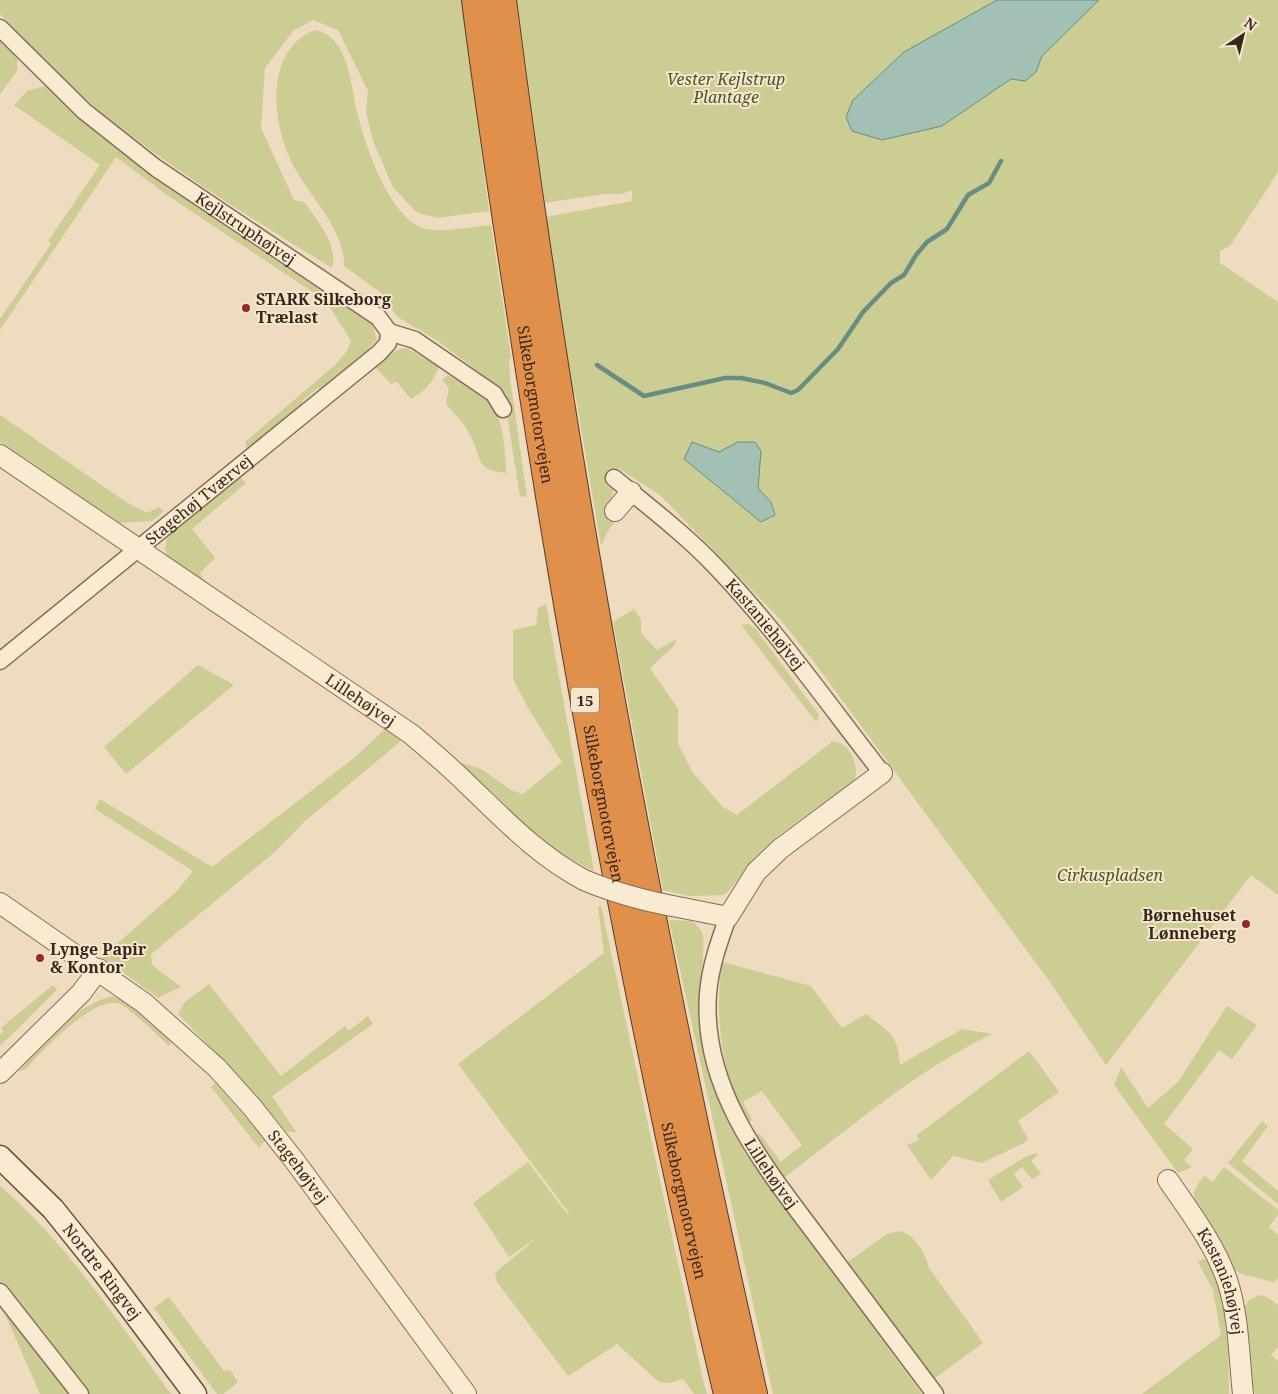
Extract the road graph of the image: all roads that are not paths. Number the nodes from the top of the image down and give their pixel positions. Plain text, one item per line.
1 (476, 0) edge
2 (502, 0) edge
3 (0, 28) edge
4 (389, 332) junction
5 (503, 409) dead end
6 (0, 455) edge
7 (614, 478) dead end
8 (631, 492) junction
9 (615, 512) dead end
10 (138, 547) junction
11 (0, 661) edge
12 (882, 773) joint
13 (0, 903) edge
14 (728, 917) junction
15 (99, 969) junction
16 (0, 1073) edge
17 (0, 1157) edge
18 (1168, 1180) dead end
19 (0, 1292) edge
20 (80, 1394) edge
21 (194, 1394) edge
22 (466, 1394) edge
23 (728, 1394) edge
24 (753, 1394) edge
25 (935, 1394) edge
26 (1243, 1394) edge

1 - 23 highway, Silkeborgmotorvejen / 15
2 - 24 highway, Silkeborgmotorvejen / 15
3 - 4 street, Kejlstruphøjvej
4 - 5 street
4 - 10 street, Stagehøj Tværvej
6 - 10 street, Lillehøjvej
7 - 8 street, Kastaniehøjvej
8 - 9 street
8 - 12 street, Kastaniehøjvej
10 - 11 street, Stagehøj Tværvej
10 - 14 street, Lillehøjvej, bridge
12 - 14 street, Lillehøjvej
13 - 15 street, Stagehøjvej
14 - 25 street, Lillehøjvej
15 - 16 street
15 - 22 street, Stagehøjvej
17 - 21 main road, Nordre Ringvej
18 - 26 street, Kastaniehøjvej
19 - 20 street

